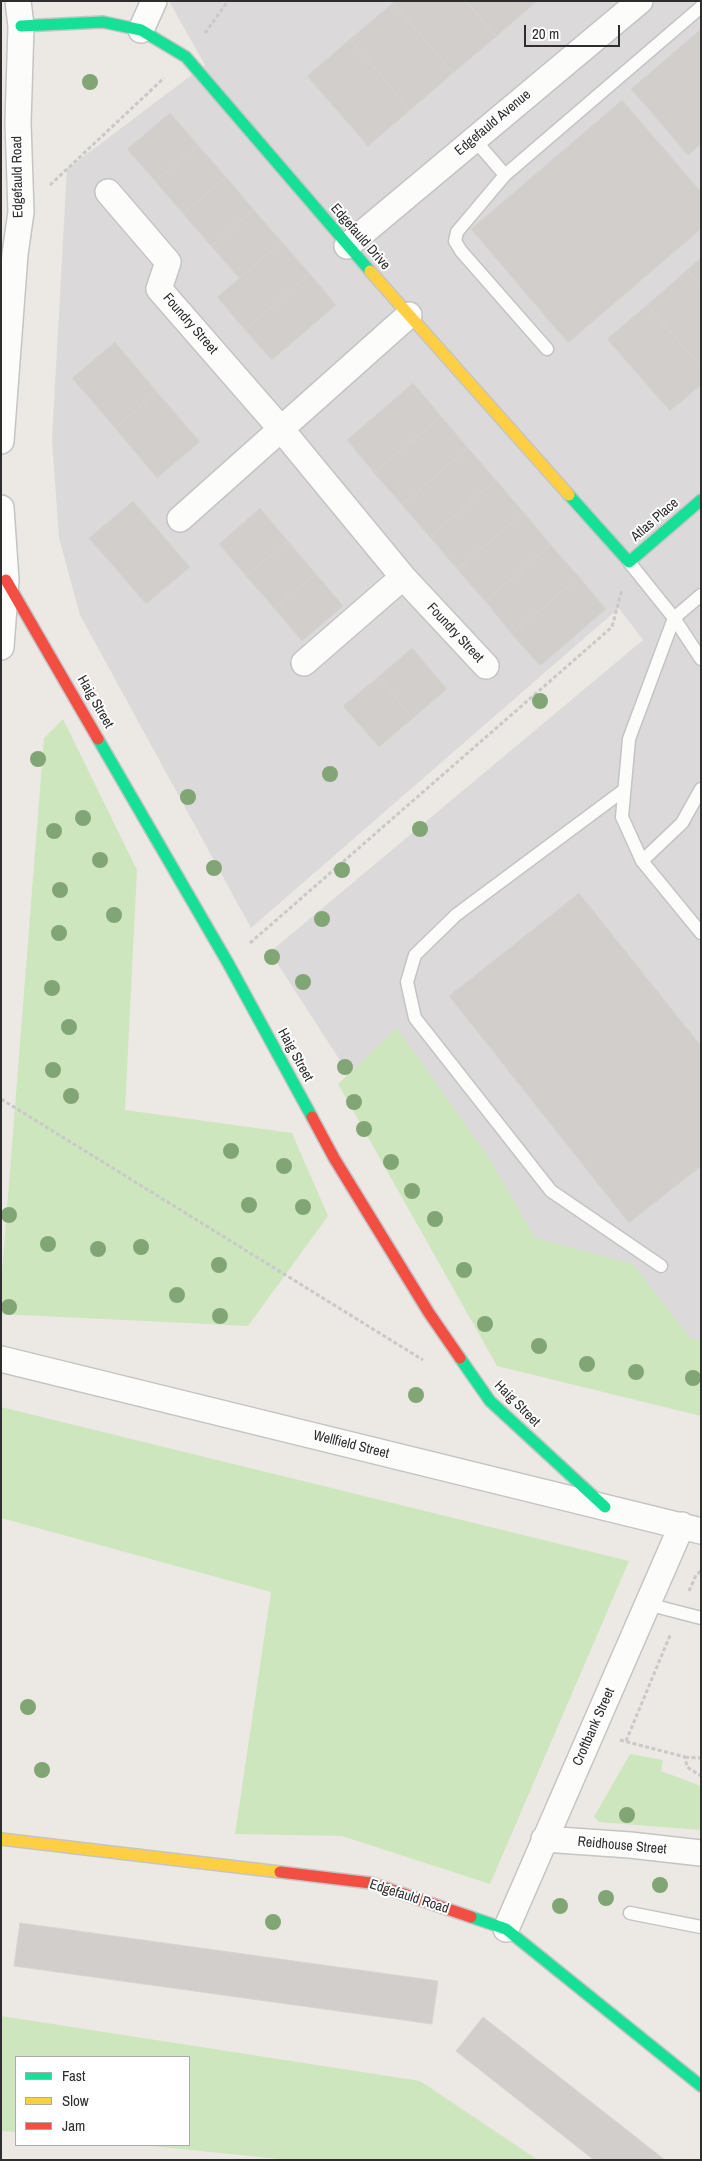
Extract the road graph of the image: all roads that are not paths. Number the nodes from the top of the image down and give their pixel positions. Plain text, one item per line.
1 (18, 1) edge
2 (154, 1) edge
3 (637, 2) edge
4 (701, 7) edge
5 (21, 26) junction
6 (141, 30) junction
7 (474, 139) junction
8 (505, 175) junction
9 (108, 192) dead end
10 (347, 246) junction
11 (8, 255) edge
12 (409, 315) junction
13 (547, 349) dead end
14 (281, 429) junction
15 (1, 441) edge
16 (701, 500) edge
17 (1, 508) edge
18 (180, 519) dead end
19 (629, 562) junction
20 (403, 577) junction
21 (6, 580) junction
22 (701, 595) edge
23 (674, 618) junction
24 (2, 635) edge
25 (1, 648) edge
26 (701, 658) edge
27 (304, 663) dead end
28 (486, 666) dead end
29 (624, 790) junction
30 (701, 790) edge
31 (642, 861) junction
32 (701, 933) edge
33 (661, 1266) dead end
34 (1, 1359) edge
35 (605, 1507) junction
36 (691, 1528) edge
37 (647, 1604) junction
38 (701, 1618) edge
39 (1, 1839) edge
40 (544, 1839) junction
41 (701, 1854) edge
42 (630, 1913) dead end
43 (701, 1927) edge
44 (506, 1929) junction
45 (701, 2086) edge

1 - 5 street, Edgefauld Road
2 - 6 street
3 - 7 street, Edgefauld Avenue
4 - 8 lane
5 - 6 street, Edgefauld Drive
5 - 11 street, Edgefauld Road
6 - 10 street, Edgefauld Drive
7 - 8 lane
7 - 10 street, Edgefauld Avenue
8 - 13 lane
9 - 14 street, Foundry Street
10 - 12 street, Edgefauld Drive
11 - 15 street, Edgefauld Road
12 - 14 street
12 - 19 street, Edgefauld Drive
14 - 18 street
14 - 20 street, Foundry Street
16 - 19 street, Atlas Place
17 - 21 street
19 - 23 lane
20 - 27 street
20 - 28 street, Foundry Street
21 - 24 street
21 - 35 street, Haig Street
22 - 23 lane
23 - 26 lane
23 - 29 lane
24 - 25 street
29 - 31 lane
29 - 33 lane
30 - 31 lane
31 - 32 lane
34 - 35 street, Wellfield Street
35 - 36 street, Wellfield Street
36 - 37 street, Croftbank Street
37 - 38 lane
37 - 40 street, Croftbank Street
39 - 44 street, Edgefauld Road
40 - 41 street, Reidhouse Street
40 - 44 street, Croftbank Street
42 - 43 lane
44 - 45 street, Edgefauld Road

